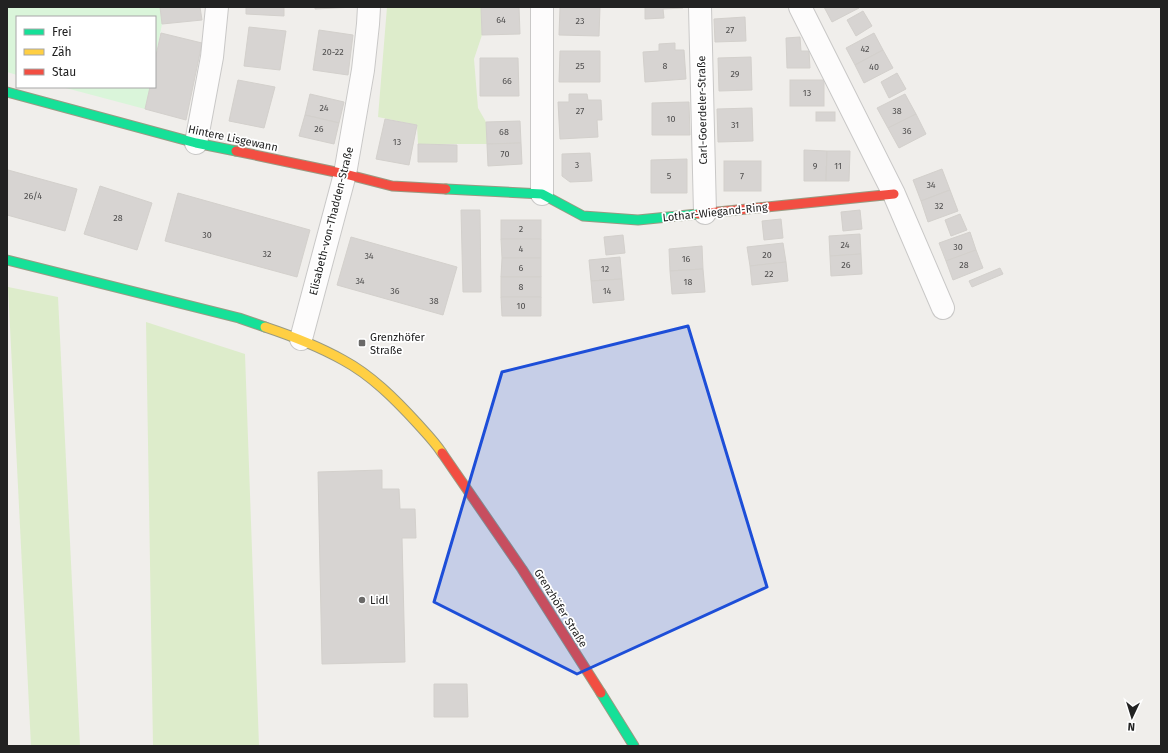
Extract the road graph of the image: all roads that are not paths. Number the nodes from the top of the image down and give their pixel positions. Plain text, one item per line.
1 (217, 7) edge
2 (369, 7) edge
3 (542, 7) edge
4 (700, 7) edge
5 (800, 7) edge
6 (7, 92) edge
7 (196, 143) junction
8 (345, 174) junction
9 (456, 189) joint
10 (542, 194) junction
11 (894, 194) junction
12 (705, 213) junction
13 (7, 260) edge
14 (943, 308) dead end
15 (301, 339) junction
16 (634, 746) edge

1 - 7 street
2 - 8 street, Elisabeth-von-Thadden-Straße
3 - 10 street
4 - 12 street, Carl-Goerdeler-Straße
5 - 11 street
6 - 7 street, Hintere Lisgewann
7 - 8 street, Hintere Lisgewann
8 - 9 street, Hintere Lisgewann
8 - 15 street, Elisabeth-von-Thadden-Straße
9 - 10 street, Lothar-Wiegand-Ring
10 - 12 street, Lothar-Wiegand-Ring
11 - 12 street, Lothar-Wiegand-Ring
11 - 14 street
13 - 15 street, Grenzhöfer Straße
15 - 16 street, Grenzhöfer Straße

